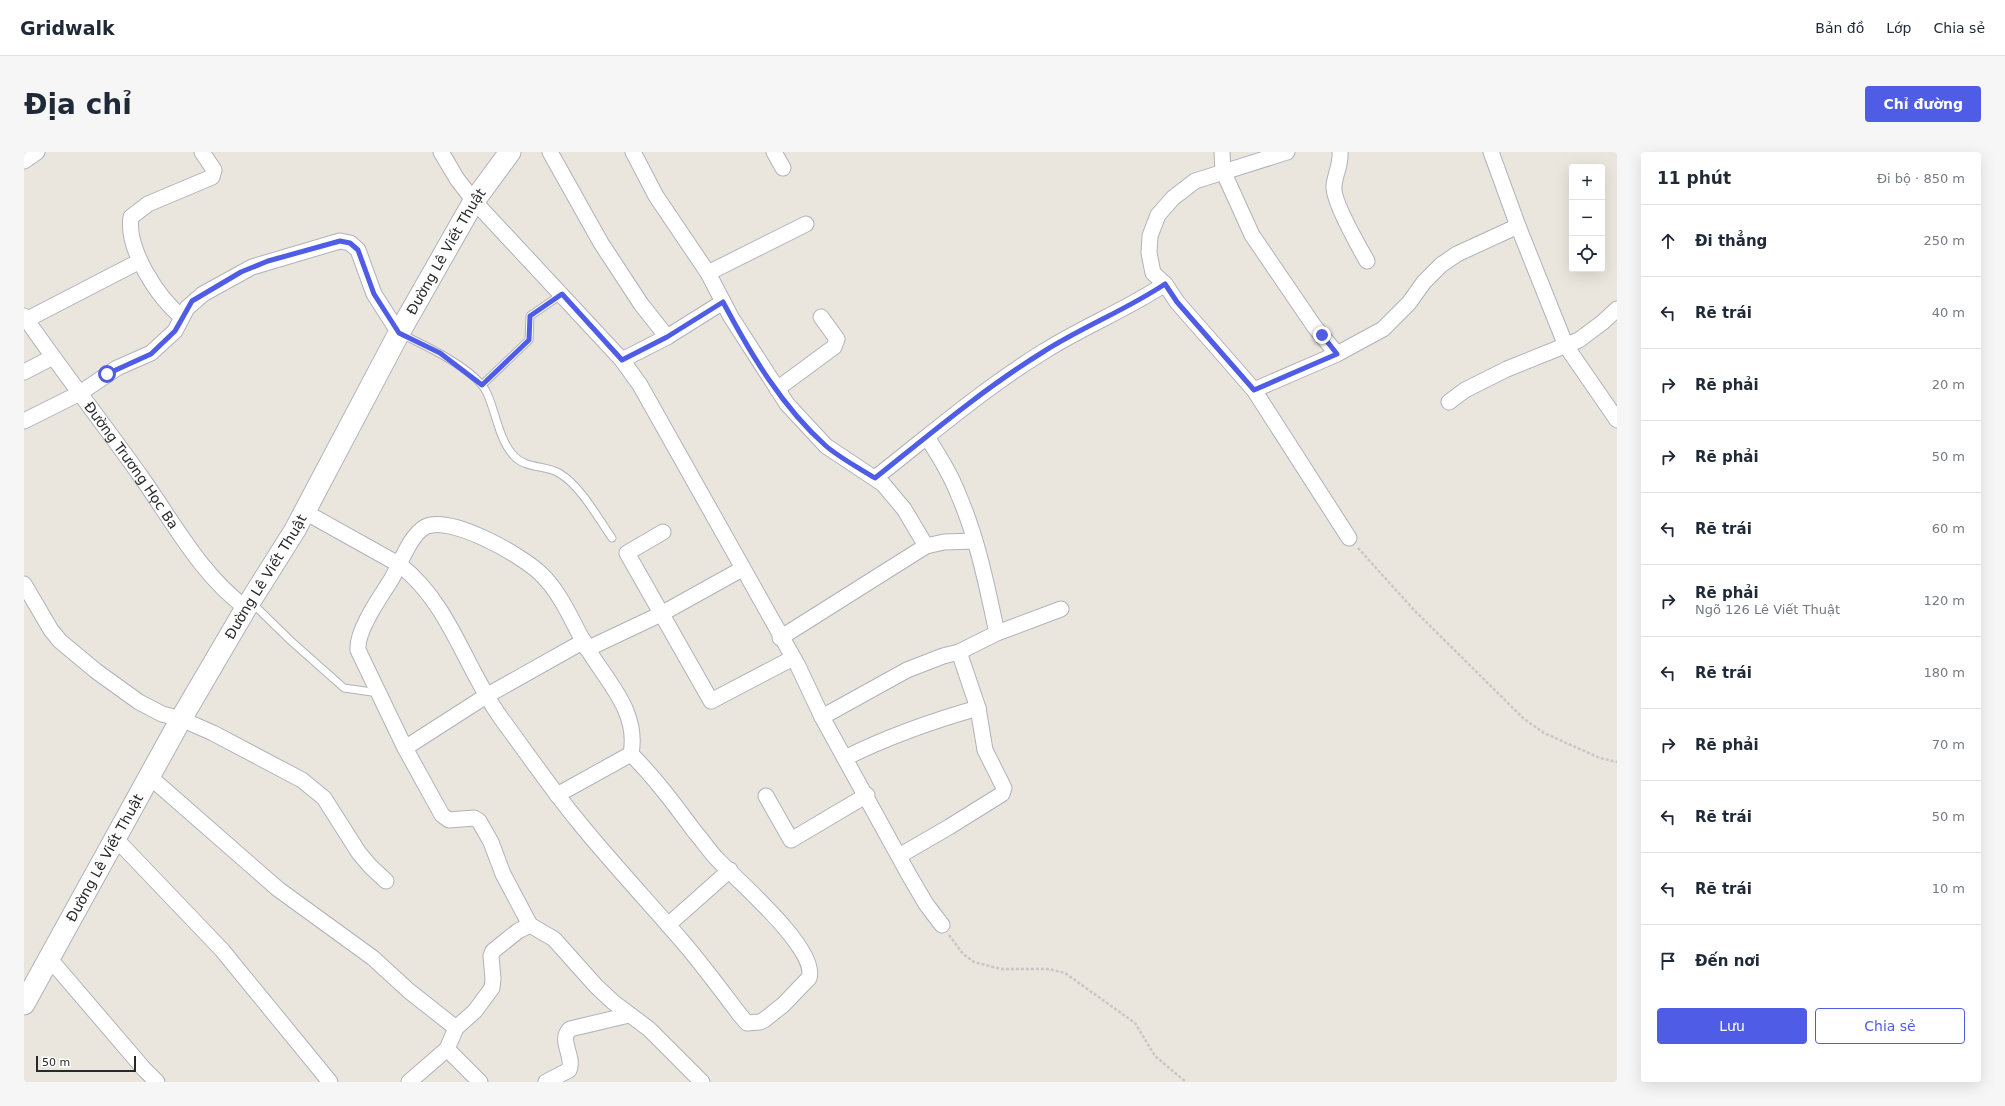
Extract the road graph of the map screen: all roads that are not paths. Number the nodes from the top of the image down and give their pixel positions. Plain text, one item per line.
1 (37, 152) edge
2 (202, 152) edge
3 (441, 152) edge
4 (510, 152) edge
5 (550, 152) edge
6 (633, 152) edge
7 (774, 152) edge
8 (1222, 152) edge
9 (1287, 152) edge
10 (1340, 152) edge
11 (1491, 152) edge
12 (24, 161) edge
13 (783, 168) dead end
14 (1223, 171) junction
15 (474, 201) junction
16 (806, 224) dead end
17 (1518, 226) junction
18 (140, 261) junction
19 (1367, 261) dead end
20 (708, 273) junction
21 (1165, 284) junction
22 (562, 294) junction
23 (723, 302) junction
24 (1617, 309) edge
25 (182, 317) junction
26 (821, 317) dead end
27 (25, 319) edge
28 (399, 333) junction
29 (667, 337) junction
30 (1566, 346) junction
31 (1337, 354) junction
32 (53, 357) junction
33 (622, 360) junction
34 (24, 372) edge
35 (482, 385) junction
36 (777, 389) junction
37 (1254, 390) junction
38 (80, 392) junction
39 (1449, 402) dead end
40 (1617, 420) edge
41 (24, 421) edge
42 (927, 437) junction
43 (875, 478) junction
44 (305, 512) junction
45 (663, 532) dead end
46 (612, 538) dead end
47 (1349, 538) road end
48 (975, 540) junction
49 (926, 546) junction
50 (400, 565) junction
51 (742, 569) junction
52 (24, 584) edge
53 (248, 605) junction
54 (1061, 609) dead end
55 (661, 614) junction
56 (997, 633) junction
57 (780, 638) junction
58 (586, 645) junction
59 (960, 652) junction
60 (793, 658) junction
61 (379, 693) junction
62 (486, 696) junction
63 (978, 708) junction
64 (822, 717) junction
65 (181, 719) junction
66 (405, 748) junction
67 (631, 754) junction
68 (844, 758) junction
69 (150, 777) junction
70 (557, 795) junction
71 (867, 795) junction
72 (766, 796) dead end
73 (114, 838) junction
74 (898, 856) junction
75 (730, 870) junction
76 (386, 881) dead end
77 (530, 925) junction
78 (668, 925) junction
79 (942, 925) road end
80 (49, 958) junction
81 (25, 999) edge
82 (629, 1015) junction
83 (456, 1028) junction
84 (447, 1049) junction
85 (157, 1082) edge
86 (330, 1082) edge
87 (409, 1082) edge
88 (480, 1082) edge
89 (546, 1082) edge
90 (702, 1082) edge

1 - 12 street
2 - 18 street
3 - 15 street
4 - 15 main road, Đường Lê Viết Thuật
5 - 29 street
6 - 20 street
7 - 13 street
8 - 14 street
9 - 14 street
10 - 19 street
11 - 17 street
14 - 21 street
14 - 31 street
15 - 22 street
15 - 28 main road, Đường Lê Viết Thuật
16 - 20 street
17 - 30 street
17 - 31 street
18 - 25 street
18 - 27 street
20 - 23 street
21 - 37 street
21 - 42 street
22 - 33 street
22 - 35 lane
23 - 29 street
23 - 36 street
24 - 30 street
25 - 28 street
25 - 38 street
26 - 36 street
27 - 32 street, Đường Trương Học Ba
28 - 35 lane
28 - 44 main road, Đường Lê Viết Thuật
29 - 33 street
30 - 39 street
30 - 40 street
31 - 37 street
32 - 34 street
32 - 38 street, Đường Trương Học Ba
33 - 51 street
35 - 46 lane
36 - 43 street
37 - 47 street
38 - 41 street
38 - 53 street, Đường Trương Học Ba
42 - 43 street
42 - 48 street
43 - 49 street
44 - 50 street
44 - 53 main road, Đường Lê Viết Thuật
45 - 55 street
48 - 49 street
48 - 56 street
49 - 57 street
50 - 58 street
50 - 61 street
50 - 62 street
51 - 55 street
51 - 57 street
52 - 65 street
53 - 61 lane
53 - 65 main road, Đường Lê Viết Thuật
54 - 56 street
55 - 58 street
55 - 60 street
56 - 59 street
57 - 60 street
58 - 62 street
58 - 67 street
59 - 63 street
59 - 64 street
60 - 64 street
61 - 66 street
62 - 66 street
62 - 70 street
63 - 68 street
63 - 74 street
64 - 68 street
65 - 69 main road, Đường Lê Viết Thuật
65 - 76 street
66 - 77 street
67 - 70 street
67 - 75 street
68 - 71 street
69 - 73 main road, Đường Lê Viết Thuật
69 - 83 street
70 - 78 street
71 - 72 street
71 - 74 street
73 - 80 main road, Đường Lê Viết Thuật
73 - 86 street
74 - 79 street
75 - 78 street
75 - 78 street
77 - 82 street
77 - 83 street
80 - 81 main road, Đường Lê Viết Thuật
80 - 85 street
82 - 89 street
82 - 90 street
83 - 84 street
84 - 87 street
84 - 88 street

